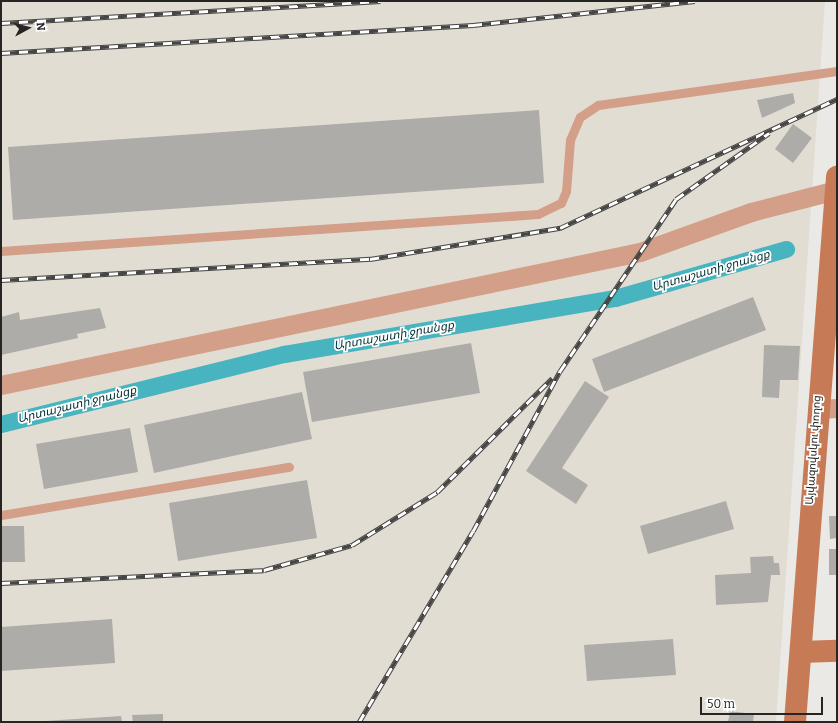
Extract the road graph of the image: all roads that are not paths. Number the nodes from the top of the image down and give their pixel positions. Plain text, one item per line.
1 (837, 71) edge
2 (836, 184) edge
3 (1, 251) edge
4 (1, 385) edge
5 (827, 409) edge
6 (288, 467) dead end
7 (1, 515) edge
8 (837, 651) edge
9 (801, 652) junction
10 (795, 722) edge

1 - 3 lane
2 - 4 street
2 - 5 main road, Այվազովսկու փողոց
5 - 9 main road, Այվազովսկու փողոց
6 - 7 lane
8 - 9 main road
9 - 10 main road, Այվազովսկու փողոց

